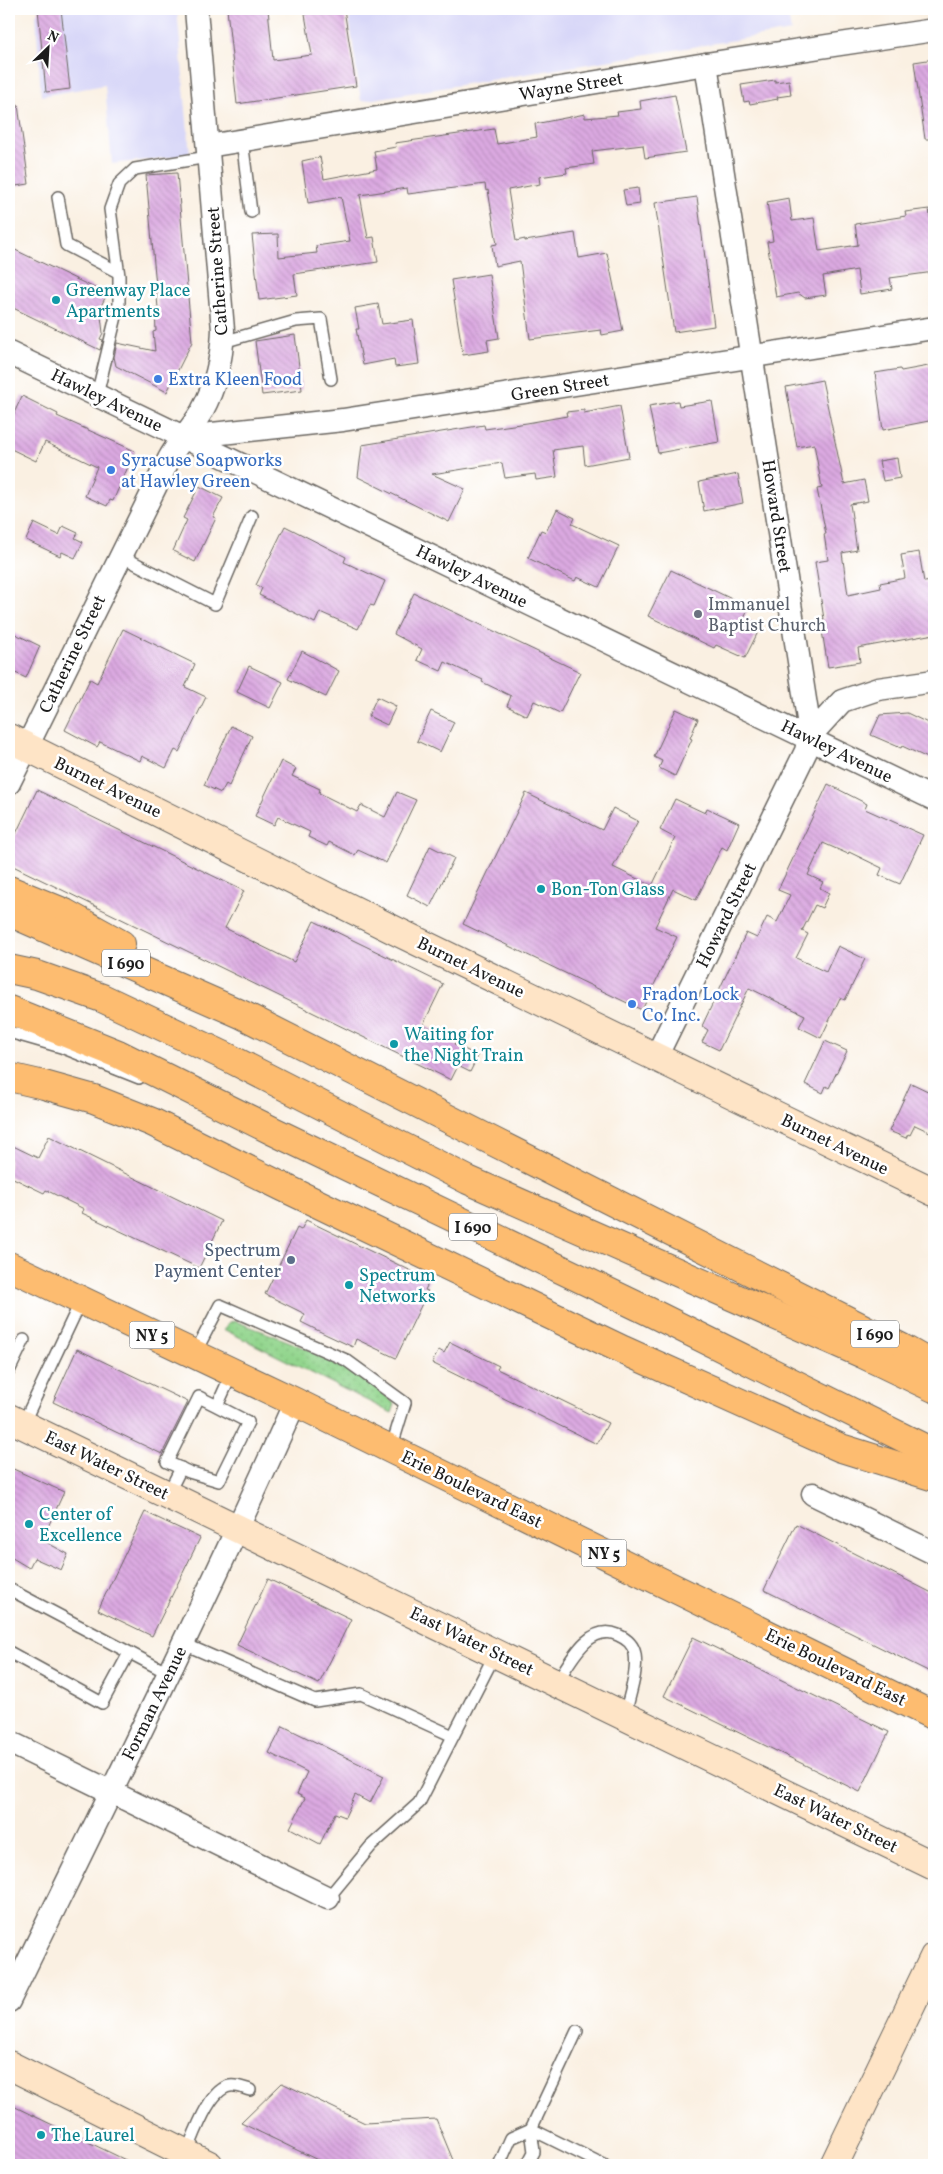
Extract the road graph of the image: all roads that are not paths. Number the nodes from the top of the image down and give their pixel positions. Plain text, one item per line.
1 (196, 9) edge
2 (934, 30) edge
3 (706, 64) junction
4 (242, 140) junction
5 (208, 151) junction
6 (58, 196) dead end
7 (252, 212) dead end
8 (118, 272) junction
9 (934, 328) edge
10 (223, 342) junction
11 (9, 353) edge
12 (753, 357) junction
13 (331, 379) dead end
14 (97, 396) junction
15 (184, 437) junction
16 (252, 516) dead end
17 (121, 556) junction
18 (934, 681) edge
19 (809, 737) junction
20 (18, 743) edge
21 (9, 783) edge
22 (934, 799) edge
23 (9, 890) edge
24 (9, 912) edge
25 (9, 969) edge
26 (9, 1010) edge
27 (243, 1015) junction
28 (9, 1032) edge
29 (656, 1057) junction
30 (9, 1077) edge
31 (273, 1131) junction
32 (934, 1192) edge
33 (9, 1266) edge
34 (81, 1301) junction
35 (24, 1340) dead end
36 (194, 1355) junction
37 (934, 1366) edge
38 (9, 1371) edge
39 (232, 1373) junction
40 (934, 1388) edge
41 (295, 1402) junction
42 (217, 1406) junction
43 (16, 1421) edge
44 (391, 1449) junction
45 (934, 1453) edge
46 (180, 1468) junction
47 (934, 1478) edge
48 (168, 1494) junction
49 (813, 1494) dead end
50 (237, 1527) junction
51 (934, 1554) edge
52 (9, 1588) edge
53 (182, 1643) junction
54 (9, 1652) edge
55 (496, 1652) junction
56 (129, 1653) junction
57 (168, 1673) junction
58 (557, 1682) junction
59 (625, 1715) junction
60 (934, 1716) edge
61 (453, 1736) junction
62 (9, 1742) edge
63 (111, 1792) junction
64 (934, 1866) edge
65 (328, 1898) joint
66 (934, 1957) edge
67 (9, 2001) edge
68 (577, 2030) dead end
69 (9, 2065) edge
70 (250, 2090) dead end
71 (531, 2129) junction
72 (197, 2160) edge
73 (498, 2165) edge
74 (527, 2165) edge
75 (604, 2165) edge
76 (834, 2165) edge

1 - 5 street, Catherine Street
2 - 3 street, Wayne Street
3 - 4 street, Wayne Street
3 - 12 street, Howard Street
4 - 5 street, Wayne Street
4 - 7 lane
5 - 8 lane
5 - 10 street, Catherine Street
6 - 8 lane
8 - 14 lane
9 - 12 street, Green Street
10 - 13 lane
10 - 15 street, Catherine Street
11 - 14 street, Hawley Avenue
12 - 15 street, Green Street
12 - 19 street, Howard Street
14 - 15 street, Hawley Avenue
15 - 17 street, Catherine Street
15 - 19 street, Hawley Avenue
16 - 17 lane
17 - 20 street, Catherine Street
18 - 19 street
19 - 22 street, Hawley Avenue
19 - 29 street, Howard Street
20 - 21 street, Catherine Street
20 - 29 street, Burnet Avenue
23 - 27 main road
24 - 27 main road, I 690
25 - 40 main road
26 - 31 main road, I 690
27 - 37 main road, I 690
28 - 31 lane
29 - 32 street, Burnet Avenue
30 - 47 main road
31 - 45 main road, I 690
33 - 34 main road, Erie Boulevard East / NY 5
34 - 36 main road, Erie Boulevard East / NY 5
34 - 43 lane
35 - 38 lane
36 - 39 main road, Erie Boulevard East / NY 5
36 - 44 lane
39 - 41 main road, Erie Boulevard East / NY 5
39 - 42 lane
41 - 44 main road, Erie Boulevard East / NY 5
41 - 50 street, Forman Avenue
42 - 46 lane
42 - 46 lane
43 - 48 street, East Water Street
44 - 60 main road, Erie Boulevard East / NY 5
46 - 48 lane
48 - 50 street, East Water Street
49 - 51 street
50 - 53 street, Forman Avenue
50 - 55 street, East Water Street
52 - 56 lane
53 - 57 street, Forman Avenue
53 - 61 lane
54 - 56 lane
55 - 58 street, East Water Street
55 - 61 lane
56 - 57 lane
57 - 63 street, Forman Avenue
58 - 59 street, East Water Street
58 - 59 lane
59 - 64 street, East Water Street
61 - 65 lane
62 - 63 street
63 - 65 street
63 - 67 street, Forman Avenue
66 - 76 street
68 - 71 lane
69 - 72 street
70 - 72 lane
71 - 73 lane
71 - 74 lane
71 - 75 lane

